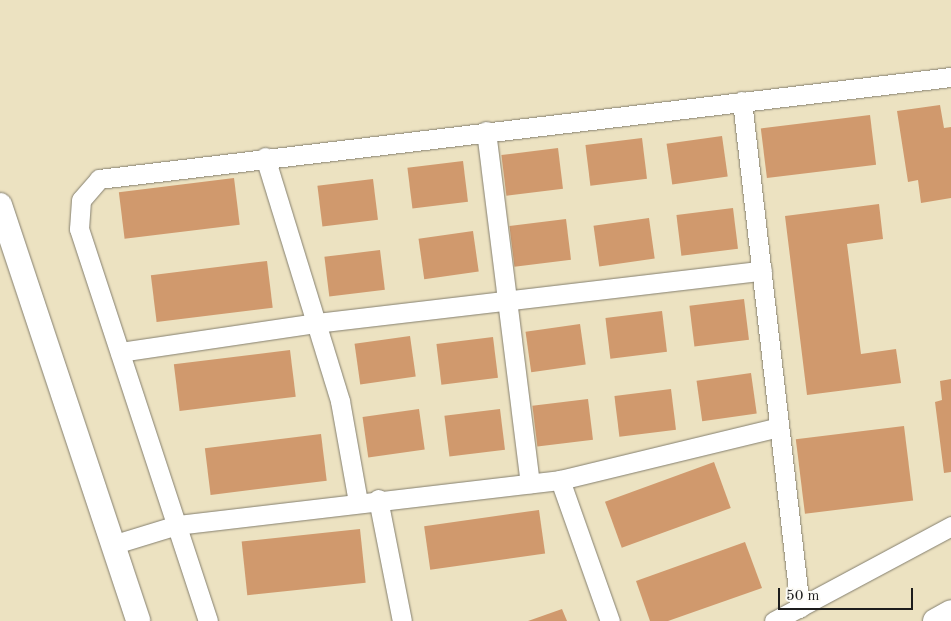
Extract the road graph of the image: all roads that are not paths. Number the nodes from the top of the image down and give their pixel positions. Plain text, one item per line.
1 (951, 77) edge
2 (742, 101) junction
3 (486, 131) junction
4 (266, 157) junction
5 (0, 205) edge
6 (762, 271) junction
7 (507, 301) junction
8 (316, 324) junction
9 (120, 352) junction
10 (779, 427) junction
11 (560, 480) junction
12 (530, 483) junction
13 (378, 499) junction
14 (358, 502) junction
15 (177, 525) junction
16 (951, 526) edge
17 (112, 545) junction
18 (800, 608) junction
19 (951, 612) edge
20 (138, 621) edge
21 (208, 621) edge
22 (402, 621) edge
23 (610, 621) edge
24 (774, 621) edge
25 (935, 621) edge

1 - 2 lane
2 - 3 lane
2 - 6 lane
3 - 4 lane
3 - 7 lane
4 - 8 lane
4 - 9 lane
5 - 17 main road
6 - 7 lane
6 - 10 lane
7 - 8 lane
7 - 12 lane
8 - 9 lane
8 - 14 lane
9 - 15 lane
10 - 11 lane
10 - 18 lane
11 - 12 lane
11 - 23 lane
12 - 13 lane
13 - 14 lane
13 - 22 lane
14 - 15 lane
15 - 17 lane
15 - 21 lane
16 - 18 lane
17 - 20 main road
18 - 24 lane
19 - 25 main road

